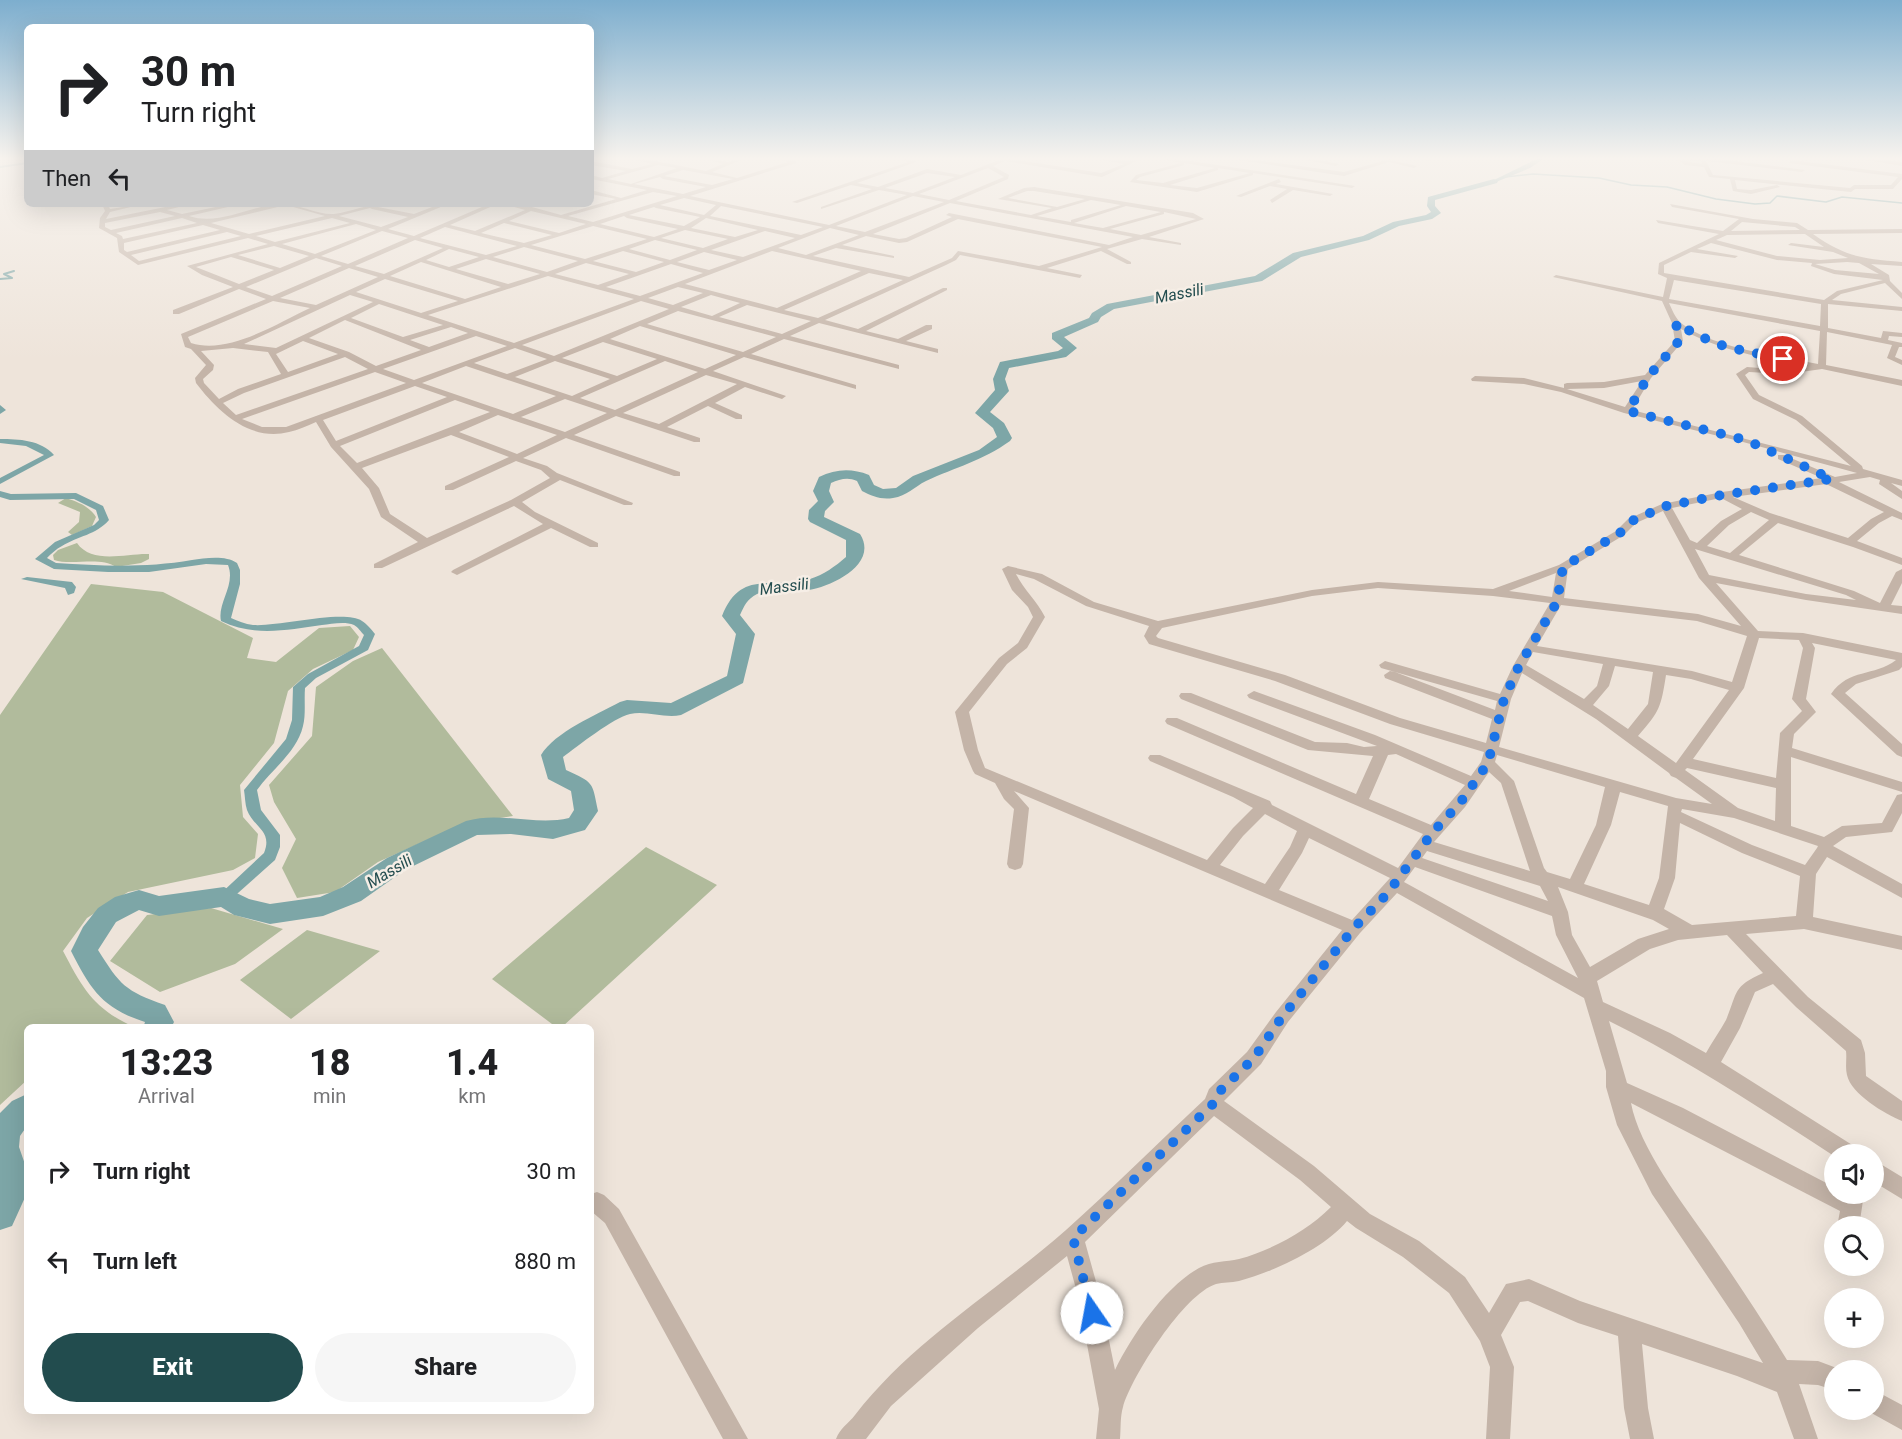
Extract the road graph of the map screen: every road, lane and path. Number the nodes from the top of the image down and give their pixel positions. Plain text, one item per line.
1 (102, 225) edge
2 (141, 225) edge
3 (196, 225) edge
4 (214, 225) edge
5 (294, 225) edge
6 (345, 225) edge
7 (366, 225) edge
8 (392, 225) edge
9 (444, 225) joint
10 (494, 225) edge
11 (521, 225) edge
12 (588, 225) edge
13 (596, 225) edge
14 (672, 225) edge
15 (691, 225) edge
16 (748, 225) edge
17 (825, 225) edge
18 (891, 225) edge
19 (938, 225) edge
20 (999, 225) edge
21 (1085, 225) edge
22 (1118, 225) edge
23 (1180, 225) edge
24 (1680, 225) edge
25 (1710, 225) edge
26 (1735, 225) edge
27 (1795, 225) edge
28 (291, 226) joint
29 (524, 226) joint
30 (829, 226) junction
31 (920, 226) dead end
32 (686, 228) junction
33 (931, 228) junction
34 (229, 229) junction
35 (765, 229) junction
36 (1105, 229) junction
37 (381, 230) junction
38 (1705, 230) junction
39 (1807, 230) junction
40 (1902, 231) edge
41 (110, 232) junction
42 (318, 232) junction
43 (475, 233) junction
44 (868, 234) junction
45 (1725, 234) junction
46 (559, 235) junction
47 (249, 236) junction
48 (328, 236) dead end
49 (801, 237) junction
50 (1139, 237) junction
51 (413, 238) junction
52 (338, 239) dead end
53 (650, 239) junction
54 (735, 239) junction
55 (1708, 240) junction
56 (184, 241) junction
57 (120, 242) junction
58 (275, 243) junction
59 (348, 243) junction
60 (1179, 244) dead end
61 (525, 245) junction
62 (1791, 245) dead end
63 (837, 246) junction
64 (207, 247) junction
65 (449, 247) junction
66 (1105, 248) junction
67 (623, 249) junction
68 (772, 249) junction
69 (705, 250) junction
70 (1688, 250) junction
71 (1834, 250) junction
72 (126, 254) junction
73 (230, 255) junction
74 (1735, 255) dead end
75 (316, 256) junction
76 (808, 256) junction
77 (487, 257) junction
78 (892, 257) dead end
79 (742, 259) junction
80 (420, 260) junction
81 (1800, 260) junction
82 (586, 261) junction
83 (671, 262) junction
84 (1863, 262) junction
85 (1129, 263) dead end
86 (1902, 264) edge
87 (346, 266) junction
88 (1038, 268) junction
89 (448, 269) junction
90 (279, 270) junction
91 (868, 270) junction
92 (708, 272) junction
93 (550, 274) junction
94 (636, 274) junction
95 (1080, 276) dead end
96 (383, 277) junction
97 (1556, 278) dead end
98 (1671, 278) junction
99 (907, 279) junction
100 (1889, 279) junction
101 (676, 284) junction
102 (243, 286) junction
103 (507, 286) junction
104 (597, 288) junction
105 (945, 289) dead end
106 (348, 292) junction
107 (710, 293) junction
108 (1901, 295) edge
109 (271, 298) junction
110 (640, 299) junction
111 (462, 300) junction
112 (379, 302) junction
113 (1665, 302) junction
114 (1825, 302) junction
115 (745, 303) junction
116 (314, 308) junction
117 (674, 309) junction
118 (1902, 309) edge
119 (778, 310) junction
120 (176, 312) dead end
121 (422, 315) junction
122 (345, 318) junction
123 (712, 319) junction
124 (816, 320) junction
125 (1676, 323) junction
126 (640, 324) junction
127 (451, 325) junction
128 (929, 327) dead end
129 (1825, 328) junction
130 (859, 331) junction
131 (476, 333) junction
132 (1902, 335) edge
133 (783, 336) junction
134 (306, 337) junction
135 (603, 339) junction
136 (402, 340) junction
137 (1884, 341) junction
138 (898, 342) junction
139 (233, 345) junction
140 (1899, 345) edge
141 (512, 346) junction
142 (194, 347) junction
143 (276, 350) junction
144 (429, 350) junction
145 (935, 351) dead end
146 (346, 354) junction
147 (743, 354) junction
148 (553, 358) junction
149 (663, 359) junction
150 (1902, 363) edge
151 (468, 364) junction
152 (896, 367) dead end
153 (1822, 367) junction
154 (375, 369) junction
155 (705, 372) junction
156 (285, 374) junction
157 (508, 377) junction
158 (1648, 377) junction
159 (618, 379) junction
160 (1474, 379) dead end
161 (416, 382) junction
162 (1902, 383) edge
163 (744, 384) junction
164 (1546, 386) junction
165 (853, 387) dead end
166 (456, 396) junction
167 (782, 396) dead end
168 (568, 397) junction
169 (219, 402) junction
170 (708, 403) junction
171 (500, 411) junction
172 (1628, 411) junction
173 (618, 413) junction
174 (514, 416) junction
175 (739, 417) dead end
176 (235, 418) junction
177 (319, 420) junction
178 (659, 428) junction
179 (451, 432) junction
180 (565, 436) junction
181 (697, 440) dead end
182 (1746, 440) junction
183 (334, 445) junction
184 (518, 458) junction
185 (356, 467) junction
186 (1902, 473) edge
187 (677, 474) dead end
188 (1870, 474) junction
189 (557, 476) junction
190 (1829, 480) junction
191 (1902, 483) edge
192 (449, 488) dead end
193 (1722, 495) junction
194 (1902, 496) edge
195 (515, 502) junction
196 (628, 503) dead end
197 (1666, 506) junction
198 (1749, 509) junction
199 (1897, 515) edge
200 (1775, 520) junction
201 (551, 524) junction
202 (426, 542) junction
203 (1684, 542) junction
204 (1849, 542) junction
205 (594, 545) dead end
206 (1699, 547) junction
207 (1731, 557) junction
208 (1902, 562) edge
209 (378, 566) dead end
210 (1563, 567) junction
211 (457, 572) dead end
212 (1902, 572) edge
213 (1705, 578) junction
214 (1493, 593) junction
215 (1557, 602) junction
216 (1881, 606) junction
217 (1902, 610) edge
218 (1158, 625) junction
219 (1754, 634) junction
220 (1803, 637) junction
221 (1529, 648) junction
222 (1902, 659) edge
223 (1609, 661) junction
224 (1519, 666) junction
225 (1660, 670) junction
226 (1737, 688) junction
227 (1254, 695) dead end
228 (1186, 696) dead end
229 (1504, 699) junction
230 (1586, 705) junction
231 (1500, 717) junction
232 (1173, 721) dead end
233 (1630, 736) junction
234 (1784, 750) junction
235 (1388, 751) junction
236 (1902, 752) edge
237 (1490, 757) junction
238 (1155, 758) dead end
239 (1680, 767) junction
240 (1002, 783) junction
241 (1474, 783) junction
242 (1613, 785) junction
243 (1784, 785) junction
244 (1902, 787) edge
245 (1902, 799) edge
246 (1360, 802) junction
247 (1264, 805) junction
248 (1675, 809) junction
249 (1735, 813) junction
250 (1305, 829) junction
251 (1783, 829) junction
252 (1894, 829) edge
253 (1428, 838) junction
254 (1825, 846) junction
255 (1412, 860) junction
256 (1015, 864) dead end
257 (1209, 868) junction
258 (1808, 873) junction
259 (1541, 878) junction
260 (1397, 880) junction
261 (1575, 887) junction
262 (1902, 892) edge
263 (1268, 893) junction
264 (1560, 912) junction
265 (1656, 914) junction
266 (1804, 922) junction
267 (1354, 928) junction
268 (1732, 930) junction
269 (1694, 933) junction
270 (1902, 943) edge
271 (1776, 975) junction
272 (1592, 993) junction
273 (1709, 1065) junction
274 (1616, 1087) junction
275 (1213, 1104) junction
276 (1902, 1112) edge
277 (1833, 1144) edge
278 (1884, 1177) edge
279 (1824, 1189) edge
280 (1902, 1189) edge
281 (597, 1202) dead end
282 (1344, 1205) junction
283 (1073, 1238) junction
284 (1629, 1330) junction
285 (1489, 1334) junction
286 (1824, 1375) edge
287 (1784, 1378) junction
288 (1110, 1408) junction
289 (1884, 1408) edge
290 (1902, 1418) edge
291 (736, 1439) edge
292 (848, 1439) edge
293 (1108, 1439) edge
294 (1498, 1439) edge
295 (1642, 1439) edge
296 (1806, 1439) edge

1 - 41 street
2 - 41 street
3 - 57 street
4 - 34 street
5 - 28 street
6 - 42 street
7 - 37 street
8 - 37 street
9 - 43 street
9 - 51 street
10 - 43 street
11 - 29 street
12 - 46 street
13 - 53 street
14 - 32 street
15 - 32 street
16 - 35 street
17 - 30 street
18 - 44 street
19 - 33 street
20 - 66 street
21 - 36 street
22 - 36 street
23 - 50 street
24 - 38 street
25 - 38 street
26 - 45 street
27 - 39 street
28 - 47 street
29 - 46 street
30 - 44 street
30 - 49 street
31 - 33 street
32 - 53 street
32 - 54 street
33 - 44 street
34 - 47 street
34 - 56 street
35 - 49 street
35 - 54 street
36 - 50 street
37 - 51 street
37 - 59 street
38 - 45 street
39 - 40 street
39 - 45 street
39 - 71 street
41 - 57 street
42 - 48 street
42 - 58 street
43 - 61 street
44 - 63 street
45 - 55 street
46 - 61 street
47 - 58 street
47 - 64 street
49 - 68 street
50 - 60 street
50 - 66 street
51 - 65 street
51 - 87 street
52 - 59 street
53 - 67 street
53 - 69 street
54 - 69 street
55 - 70 street
55 - 81 street
56 - 64 street
56 - 72 street
57 - 72 street
58 - 73 street
58 - 75 street
59 - 75 street
61 - 77 street
61 - 82 street
62 - 71 street
63 - 76 street
63 - 78 street
64 - 72 street
65 - 77 street
65 - 80 street
66 - 85 street
66 - 88 street
67 - 82 street
67 - 83 street
68 - 76 street
68 - 79 street
69 - 79 street
69 - 83 street
70 - 74 street
70 - 98 street
71 - 84 street
73 - 90 street
73 - 102 street
75 - 87 street
75 - 90 street
76 - 91 street
77 - 89 street
77 - 93 street
79 - 92 street
80 - 89 street
80 - 96 street
81 - 84 street
81 - 100 street
82 - 93 street
82 - 94 street
83 - 92 street
83 - 94 street
84 - 86 street
84 - 100 street
87 - 96 street
87 - 109 street
88 - 95 street
88 - 99 street
89 - 103 street
90 - 102 street
91 - 99 street
91 - 119 street
92 - 101 street
93 - 103 street
93 - 104 street
94 - 104 street
96 - 106 street
96 - 111 street
97 - 113 street
98 - 113 street
98 - 114 street
99 - 124 street
100 - 108 street
100 - 114 street
101 - 107 street
101 - 110 street
102 - 109 street
102 - 120 street
103 - 111 street
104 - 110 street
105 - 130 street
106 - 112 street
106 - 116 street
107 - 115 street
107 - 117 street
109 - 116 street
109 - 142 street
110 - 117 street
110 - 141 street
111 - 121 street
112 - 121 street
112 - 122 street
113 - 125 street
113 - 129 street
114 - 118 street
114 - 129 street
115 - 119 street
115 - 123 street
116 - 139 street
117 - 123 street
117 - 126 street
119 - 124 street
121 - 127 street
122 - 134 street
122 - 136 street
123 - 133 street
124 - 130 street
124 - 133 street
125 - 153 street
125 - 158 street
126 - 135 street
126 - 147 street
127 - 131 street
127 - 136 street
128 - 138 street
129 - 137 street
129 - 153 street
130 - 138 street
131 - 141 street
131 - 144 street
132 - 137 street
133 - 147 street
133 - 152 street
134 - 143 street
134 - 146 street
135 - 148 street
135 - 149 street
136 - 144 street
137 - 140 street
138 - 145 street
139 - 142 street
139 - 143 street
140 - 150 street
141 - 148 street
141 - 151 street
142 - 169 street
143 - 156 street
144 - 154 street
146 - 154 street
146 - 156 street
147 - 155 street
147 - 165 street
148 - 157 street
148 - 159 street
149 - 155 street
149 - 159 street
151 - 157 street
151 - 161 street
153 - 162 street
153 - 188 street
154 - 161 street
154 - 176 street
155 - 163 street
155 - 173 street
156 - 169 street
157 - 168 street
158 - 164 street
158 - 172 street
159 - 168 street
160 - 164 street
161 - 166 street
161 - 177 street
163 - 167 street
163 - 170 street
164 - 172 street
166 - 171 street
166 - 183 street
168 - 173 street
168 - 174 street
169 - 176 street
170 - 175 street
170 - 178 street
171 - 174 street
171 - 179 street
172 - 182 street
173 - 178 street
173 - 180 street
174 - 180 street
176 - 177 street
177 - 183 street
178 - 181 street
179 - 184 street
179 - 185 street
180 - 184 street
180 - 187 street
182 - 188 street
182 - 190 street
183 - 185 street
184 - 189 street
184 - 192 street
185 - 202 street
186 - 188 street
188 - 190 street
188 - 191 street
188 - 194 street
189 - 195 street
189 - 196 street
190 - 193 street
190 - 199 street
193 - 197 street
193 - 198 street
195 - 201 street
195 - 202 street
197 - 203 street
197 - 210 street
198 - 200 street
198 - 206 street
199 - 204 street
200 - 204 street
200 - 207 street
201 - 205 street
201 - 211 street
202 - 209 street
203 - 206 street
203 - 213 street
204 - 208 street
206 - 207 street
207 - 216 street
210 - 214 street
210 - 215 street
212 - 216 street
213 - 216 street
213 - 219 street
214 - 215 street
214 - 218 street
215 - 219 street
215 - 221 street
216 - 217 street
218 - 237 street
218 - 240 street
219 - 220 street
219 - 226 street
220 - 222 street
220 - 234 street
221 - 223 street
221 - 224 street
222 - 236 street
223 - 225 street
223 - 230 street
224 - 229 street
224 - 230 street
225 - 226 street
225 - 233 street
226 - 239 street
227 - 235 street
228 - 235 street
229 - 231 street
229 - 231 street
230 - 233 street
231 - 237 street
232 - 246 street
233 - 239 street
234 - 243 street
234 - 244 street
235 - 241 street
235 - 246 street
237 - 241 street
237 - 242 street
237 - 259 street
238 - 247 street
239 - 243 street
239 - 249 street
240 - 256 street
240 - 257 street
241 - 253 street
242 - 248 street
242 - 261 street
243 - 251 street
245 - 252 street
246 - 253 street
247 - 250 street
247 - 257 street
248 - 249 street
248 - 258 street
248 - 265 street
249 - 251 street
250 - 260 street
250 - 263 street
251 - 254 street
252 - 254 street
253 - 255 street
253 - 259 street
254 - 258 street
254 - 262 street
255 - 260 street
255 - 264 street
257 - 263 street
258 - 266 street
259 - 261 street
259 - 264 street
260 - 267 street
260 - 272 street
261 - 265 street
263 - 267 street
264 - 272 street
265 - 269 street
266 - 268 street
266 - 270 street
267 - 275 street
268 - 269 street
268 - 271 street
269 - 272 street
271 - 273 street
271 - 276 street
272 - 273 street
272 - 274 street
273 - 277 street
274 - 279 street
274 - 287 street
275 - 282 street
275 - 283 street
278 - 280 street
281 - 291 street
282 - 285 street
282 - 288 street
283 - 288 street
283 - 292 street
284 - 285 street
284 - 287 street
284 - 295 street
285 - 294 street
286 - 287 street
287 - 296 street
288 - 293 street
289 - 290 street

